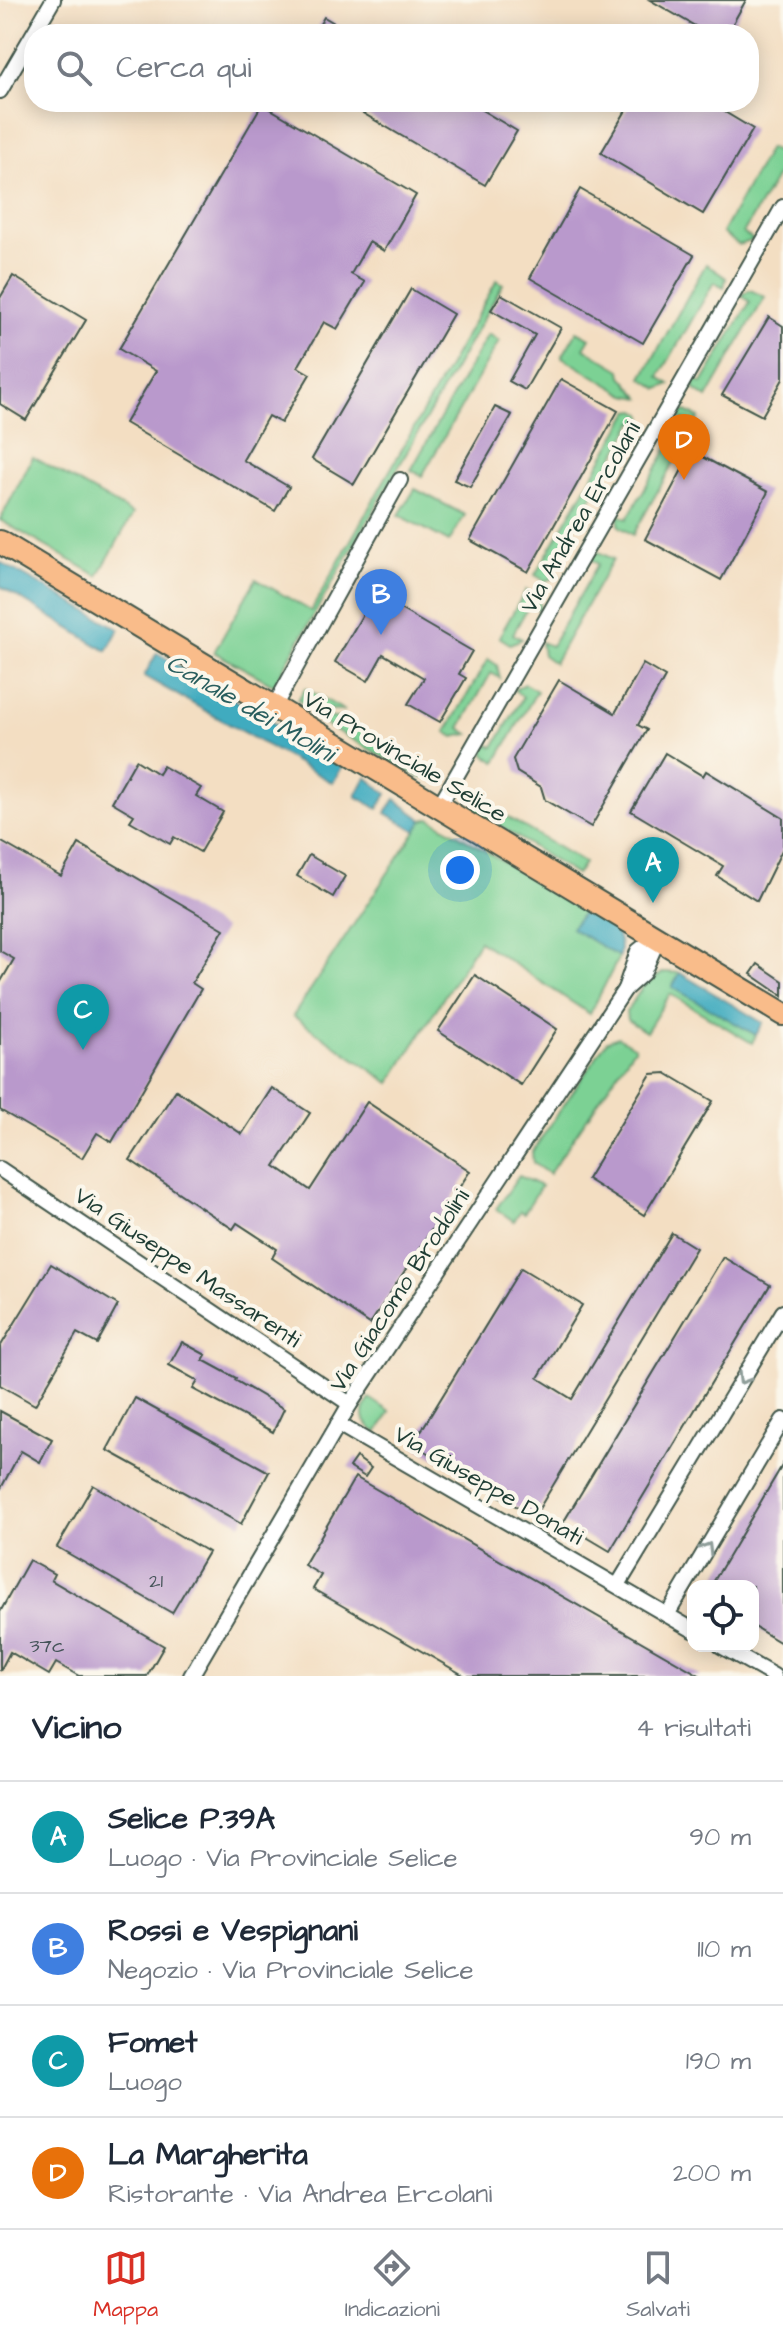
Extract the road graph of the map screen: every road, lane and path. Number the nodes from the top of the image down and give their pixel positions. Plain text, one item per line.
1 (53, 0) edge
2 (39, 24) edge
3 (24, 50) edge
4 (0, 91) edge
5 (783, 207) edge
6 (400, 480) dead end
7 (0, 542) edge
8 (274, 707) junction
9 (439, 806) junction
10 (656, 947) junction
11 (783, 1014) edge
12 (0, 1169) edge
13 (783, 1312) edge
14 (350, 1404) junction
15 (783, 1420) edge
16 (338, 1424) junction
17 (618, 1585) junction
18 (667, 1615) junction
19 (687, 1627) edge
20 (732, 1652) edge
21 (191, 1676) edge
22 (774, 1676) edge

1 - 2 street
3 - 4 street
5 - 9 street, Via Andrea Ercolani
6 - 8 street
7 - 8 main road, Via Provinciale Selice
8 - 9 main road, Via Provinciale Selice
9 - 10 main road, Via Provinciale Selice
10 - 11 main road, Via Provinciale Selice
10 - 14 street, Via Giacomo Brodolini
12 - 14 street, Via Giuseppe Massarenti
13 -> 17 street
14 - 16 street, Via Giacomo Brodolini
18 -> 15 street
16 - 17 street, Via Giuseppe Donati
16 - 21 street, Via Giacomo Brodolini
17 - 18 street, Via Giuseppe Donati
18 - 19 street, Via Giuseppe Donati
20 - 22 street

